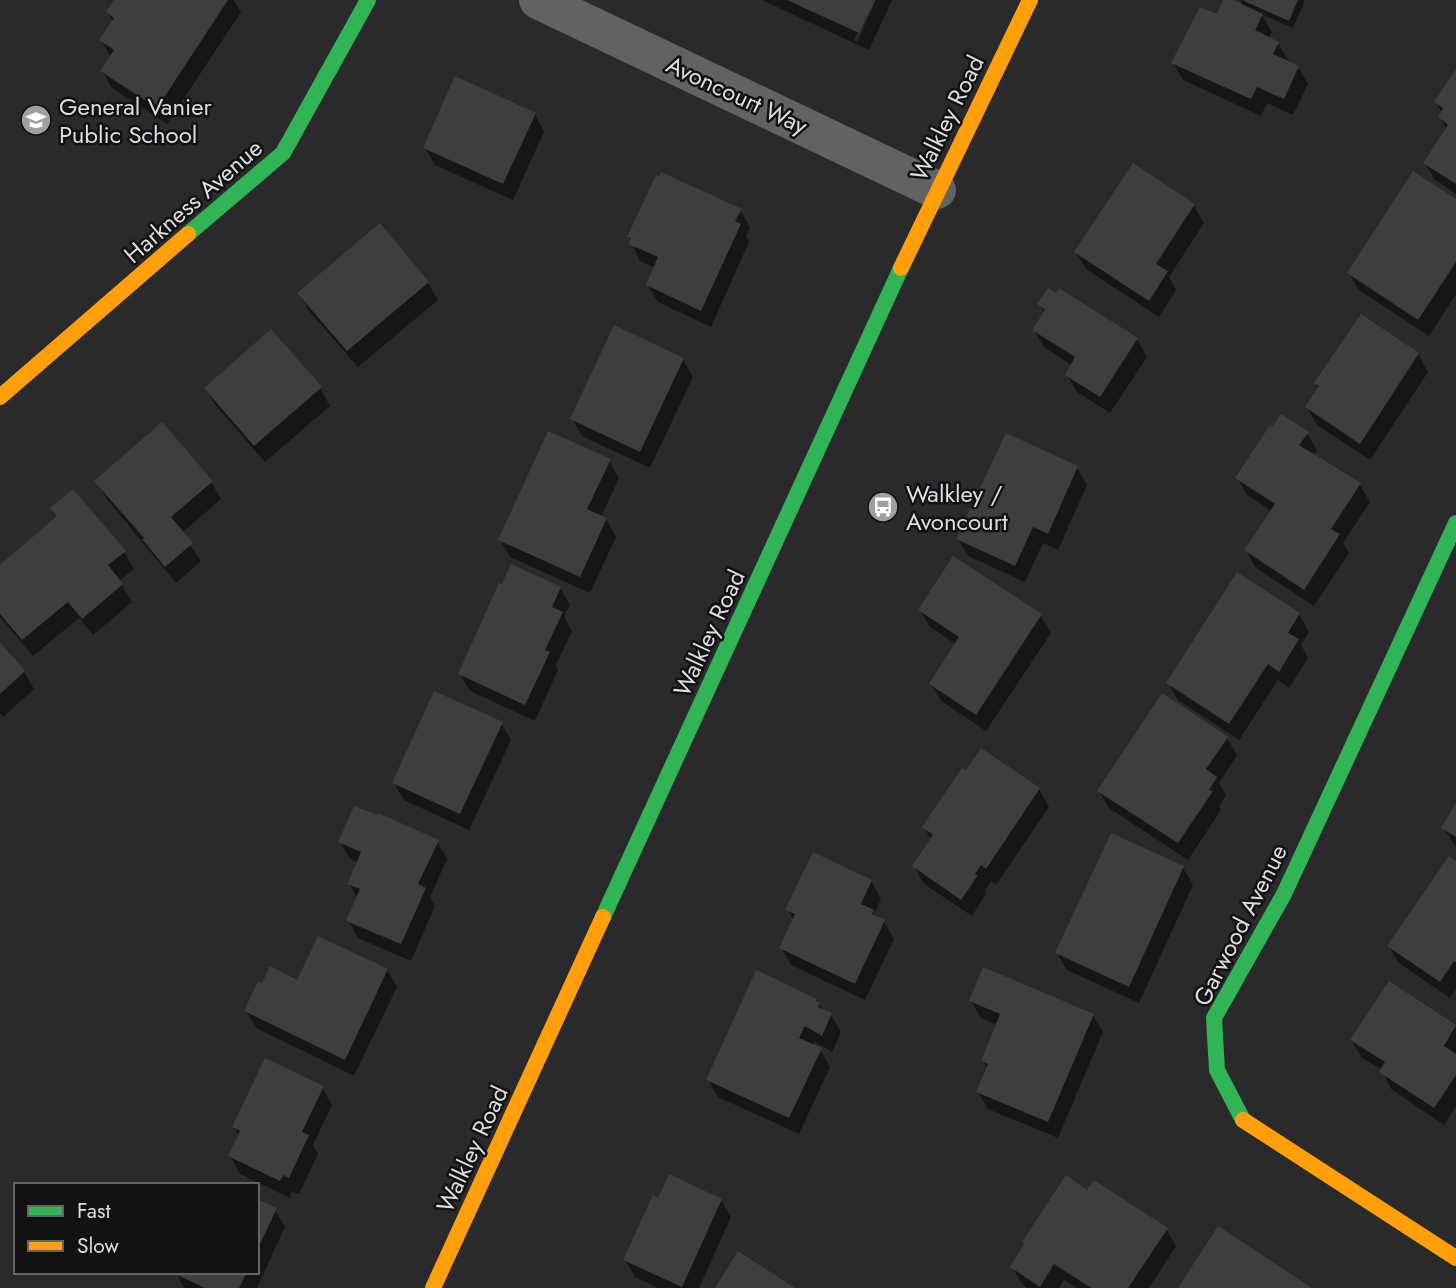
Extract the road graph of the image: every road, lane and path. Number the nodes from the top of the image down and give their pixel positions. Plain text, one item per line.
1 (368, 0) edge
2 (538, 0) edge
3 (1030, 0) edge
4 (937, 190) junction
5 (0, 397) edge
6 (1456, 523) edge
7 (1456, 1258) edge
8 (433, 1288) edge

1 - 5 street, Harkness Avenue
2 - 4 street, Avoncourt Way
3 - 4 street, Walkley Road
4 - 8 street, Walkley Road
6 - 7 street, Garwood Avenue

